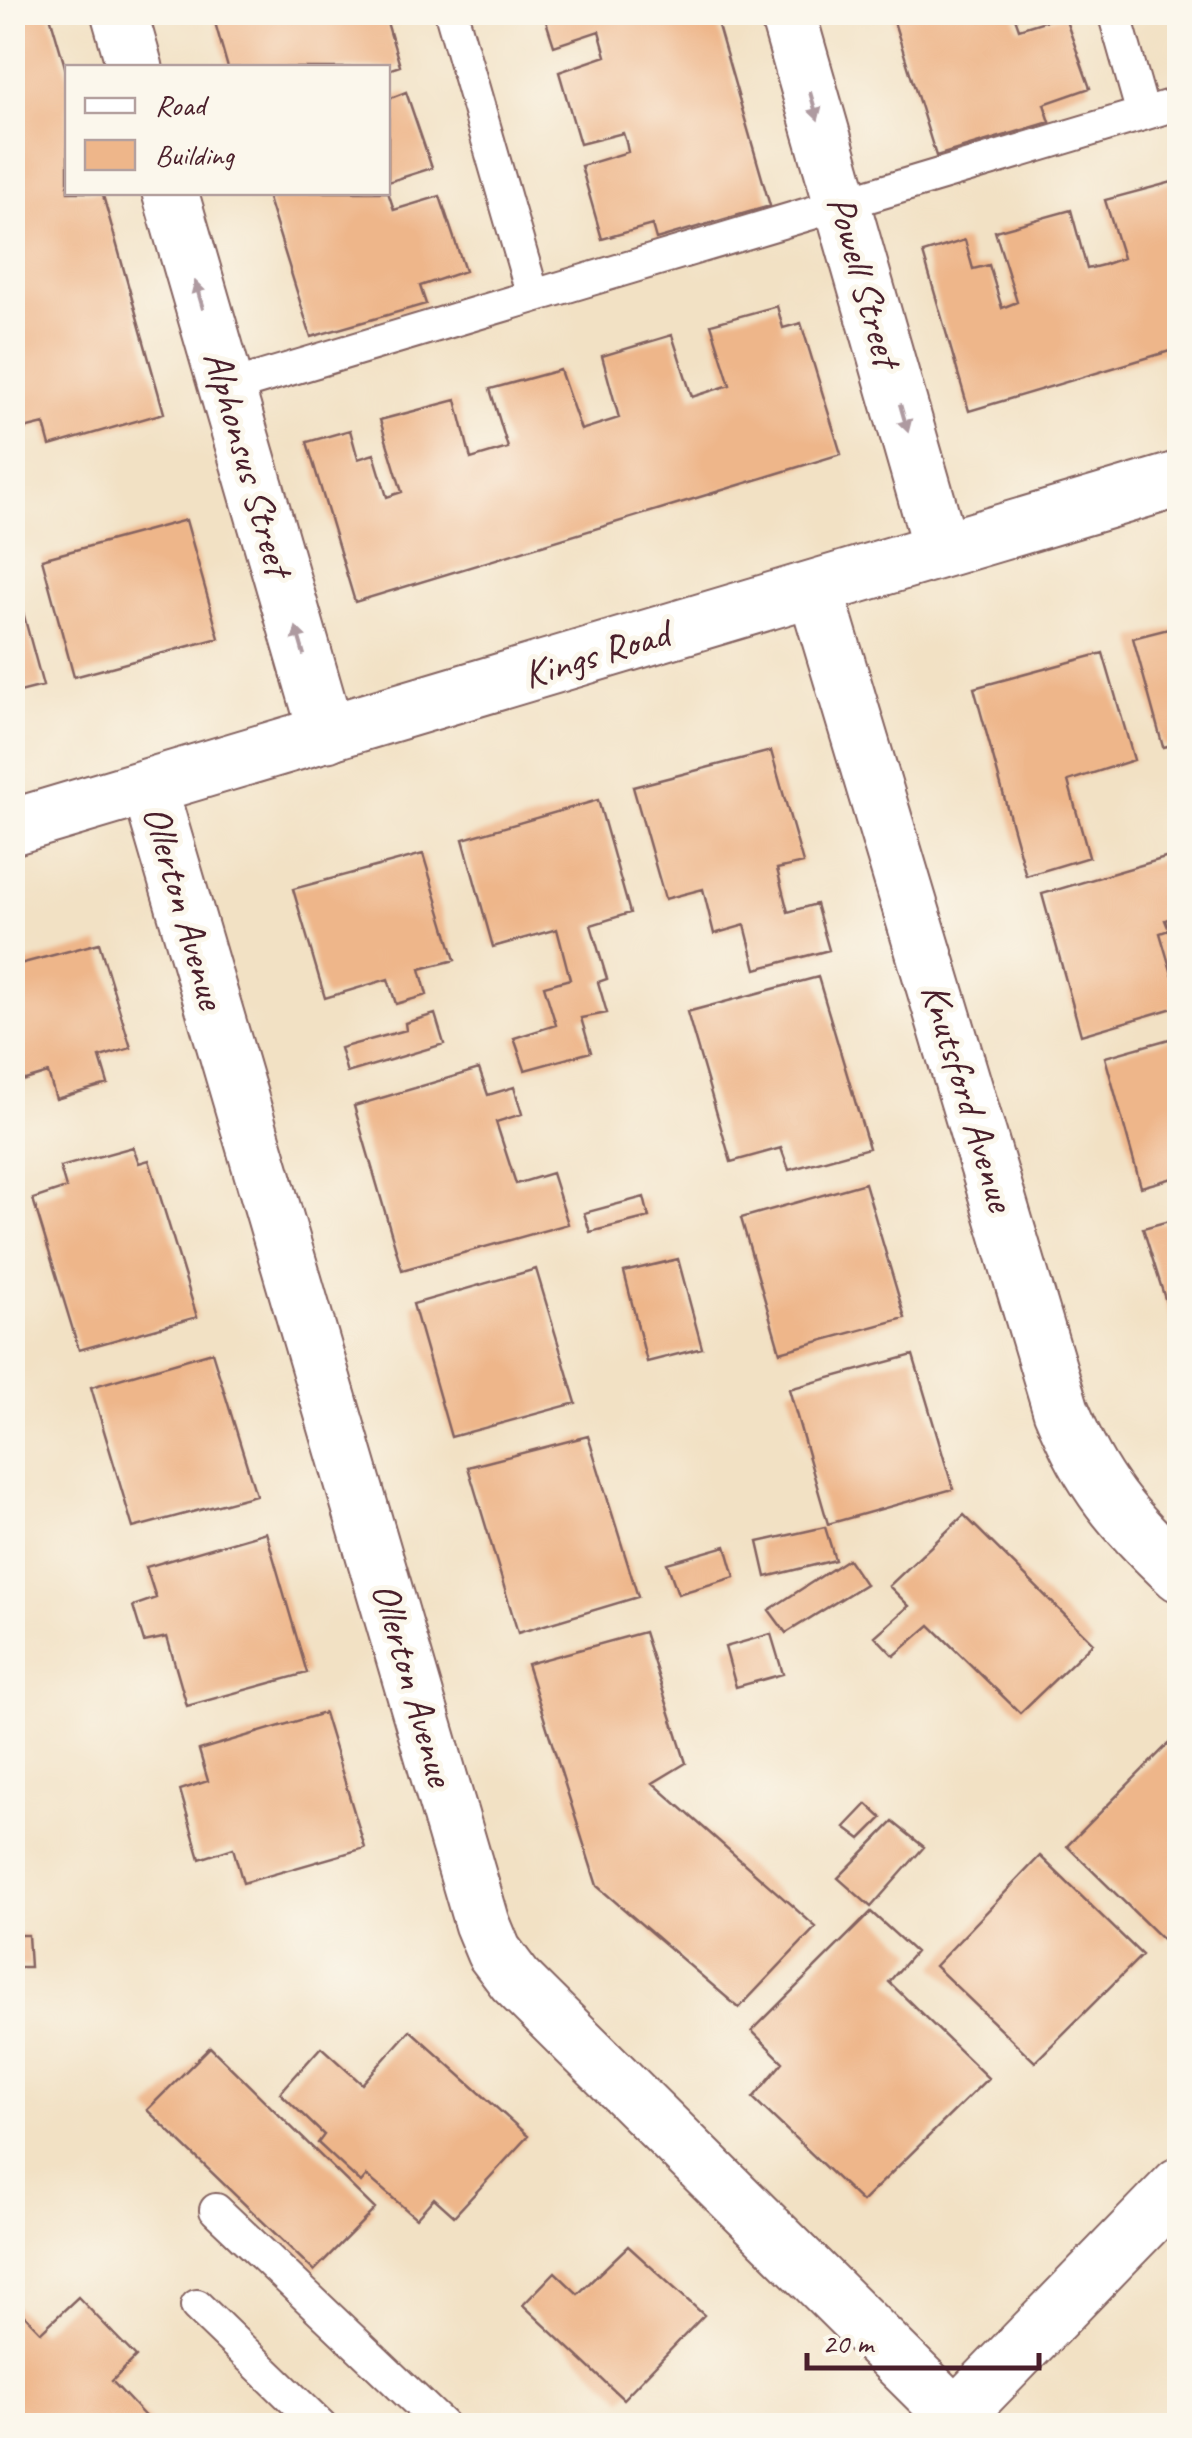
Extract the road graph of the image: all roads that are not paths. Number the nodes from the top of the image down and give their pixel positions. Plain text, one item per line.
1 (119, 12) edge
2 (450, 12) edge
3 (786, 12) edge
4 (1114, 12) edge
5 (134, 65) edge
6 (1180, 104) edge
7 (1143, 114) junction
8 (171, 195) edge
9 (842, 205) junction
10 (532, 296) junction
11 (226, 388) junction
12 (1180, 479) edge
13 (941, 549) junction
14 (815, 589) junction
15 (327, 734) junction
16 (149, 788) junction
17 (12, 828) edge
18 (1180, 1574) edge
19 (1180, 2186) edge
20 (216, 2210) dead end
21 (198, 2306) dead end
22 (951, 2421) edge
23 (321, 2426) edge
24 (444, 2426) edge

1 - 5 street
2 - 10 lane
3 -> 9 street, Powell Street
4 - 7 lane
6 - 7 lane
7 - 9 lane
11 -> 8 street, Alphonsus Street
9 - 10 lane
9 -> 13 street, Powell Street
10 - 11 lane
15 -> 11 street, Alphonsus Street
12 - 13 street, Kings Road
13 - 14 street, Kings Road
14 - 15 street, Kings Road
14 - 18 street, Knutsford Avenue
15 - 16 street, Kings Road
16 - 17 street, Kings Road
16 - 22 street, Ollerton Avenue
19 - 22 street
20 - 24 lane
21 - 23 lane

